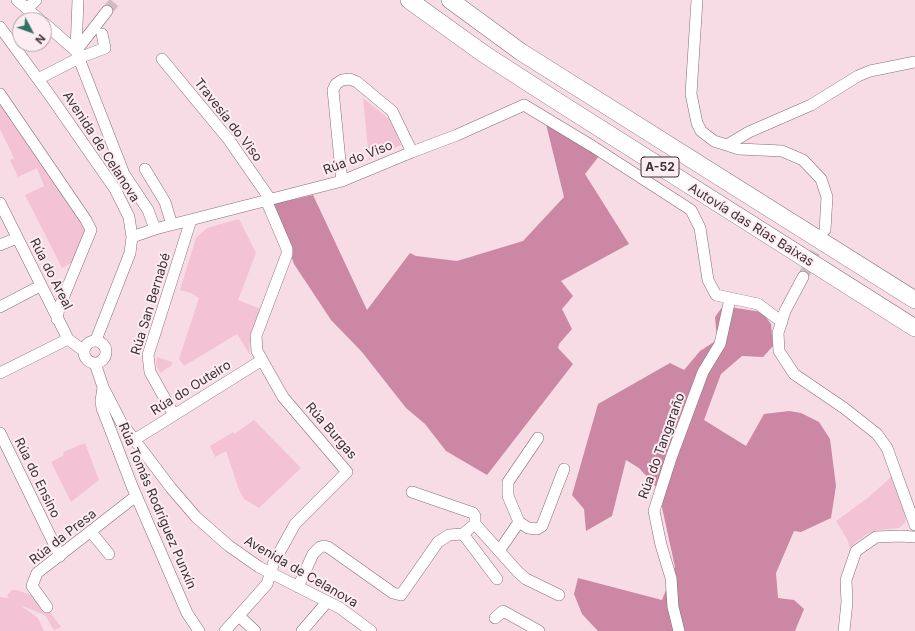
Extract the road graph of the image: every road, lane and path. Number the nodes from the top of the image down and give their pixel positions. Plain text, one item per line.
1 (16, 0) edge
2 (36, 0) edge
3 (78, 0) edge
4 (409, 0) edge
5 (450, 0) edge
6 (697, 0) edge
7 (27, 9) junction
8 (107, 11) tunnel mouth
9 (31, 12) edge
10 (0, 27) edge
11 (52, 31) edge
12 (102, 34) dead end
13 (78, 55) junction
14 (162, 59) dead end
15 (915, 62) edge
16 (38, 79) junction
17 (0, 94) edge
18 (727, 145) junction
19 (412, 152) junction
20 (145, 169) dead end
21 (342, 181) junction
22 (268, 200) junction
23 (0, 203) edge
24 (191, 220) junction
25 (172, 225) junction
26 (155, 229) junction
27 (825, 230) tunnel mouth
28 (132, 237) junction
29 (17, 238) junction
30 (0, 245) edge
31 (803, 277) tunnel mouth
32 (40, 286) junction
33 (730, 299) junction
34 (915, 300) edge
35 (0, 307) edge
36 (58, 319) junction
37 (782, 322) junction
38 (915, 328) edge
39 (68, 340) junction
40 (96, 340) junction
41 (84, 351) junction
42 (262, 360) junction
43 (95, 363) junction
44 (0, 373) edge
45 (103, 387) junction
46 (174, 415) junction
47 (0, 433) edge
48 (538, 438) dead end
49 (134, 440) junction
50 (564, 468) dead end
51 (412, 492) dead end
52 (136, 496) junction
53 (519, 522) junction
54 (475, 524) junction
55 (915, 526) edge
56 (91, 532) junction
57 (463, 534) junction
58 (915, 537) edge
59 (499, 551) junction
60 (109, 554) dead end
61 (60, 556) junction
62 (271, 573) junction
63 (497, 579) dead end
64 (298, 587) junction
65 (559, 595) dead end
66 (327, 602) junction
67 (47, 608) dead end
68 (239, 616) junction
69 (495, 618) dead end
70 (197, 630) edge
71 (225, 631) edge
72 (256, 631) edge
73 (302, 631) edge
74 (371, 631) edge
75 (539, 631) edge
76 (679, 631) edge
77 (844, 631) edge

1 - 7 street
2 - 7 street
3 - 13 street
4 - 38 highway, Autovía das Rías Baixas / A-52
5 - 34 highway, Autovía das Rías Baixas / A-52
6 - 18 street
7 - 9 street
8 - 13 street
10 - 16 street, Avenida de Celanova
11 - 13 street
12 - 13 street
13 - 16 street
13 - 26 street
14 - 22 street, Travesía do Viso
15 - 18 street
16 - 28 street, Avenida de Celanova
17 - 36 street
18 - 27 street
19 - 21 street, Rúa do Viso
19 - 21 street
19 - 33 street, Rúa do Viso
20 - 25 street
21 - 22 street, Rúa do Viso
22 - 24 street, Rúa do Viso
22 - 42 street, Travesía do Viso
23 - 29 street, Rúa do Areal
24 - 25 street, Rúa do Viso
24 - 46 street, Rúa San Bernabé
25 - 26 street, Rúa do Viso
26 - 28 street, Rúa do Viso
28 - 40 street, Avenida de Celanova
29 - 30 street
29 - 32 street, Rúa do Areal
31 - 37 street
32 - 35 street
32 - 36 street, Rúa do Areal
33 - 37 street
33 - 76 street, Rúa do Tangaraño
36 - 39 street, Rúa do Areal
37 - 55 street
39 - 41 street
39 - 44 street
40 - 41 street
40 - 43 street
41 - 43 street
42 - 46 street, Rúa do Outeiro
42 - 62 street, Rúa Burgas
43 - 45 street, Avenida de Celanova
45 - 49 street, Avenida de Celanova
45 - 52 street, Rúa Tomás Rodríguez Punxín
46 - 49 street, Rúa do Outeiro
47 - 61 street, Rúa do Ensino
48 - 53 street
49 - 62 street, Avenida de Celanova
50 - 53 street
51 - 54 street
52 - 56 street, Rúa da Presa
52 - 70 street, Rúa Tomás Rodríguez Punxín
53 - 59 street
54 - 57 street
54 - 59 street
56 - 60 street
56 - 61 street, Rúa da Presa
57 - 63 street
57 - 64 street
58 - 77 street
59 - 65 street
61 - 67 street, Rúa da Presa
62 - 64 street, Avenida de Celanova
62 - 68 street
64 - 66 street, Avenida de Celanova
66 - 73 street
66 - 74 street, Avenida de Celanova
68 - 71 street
68 - 72 street
69 - 75 street

